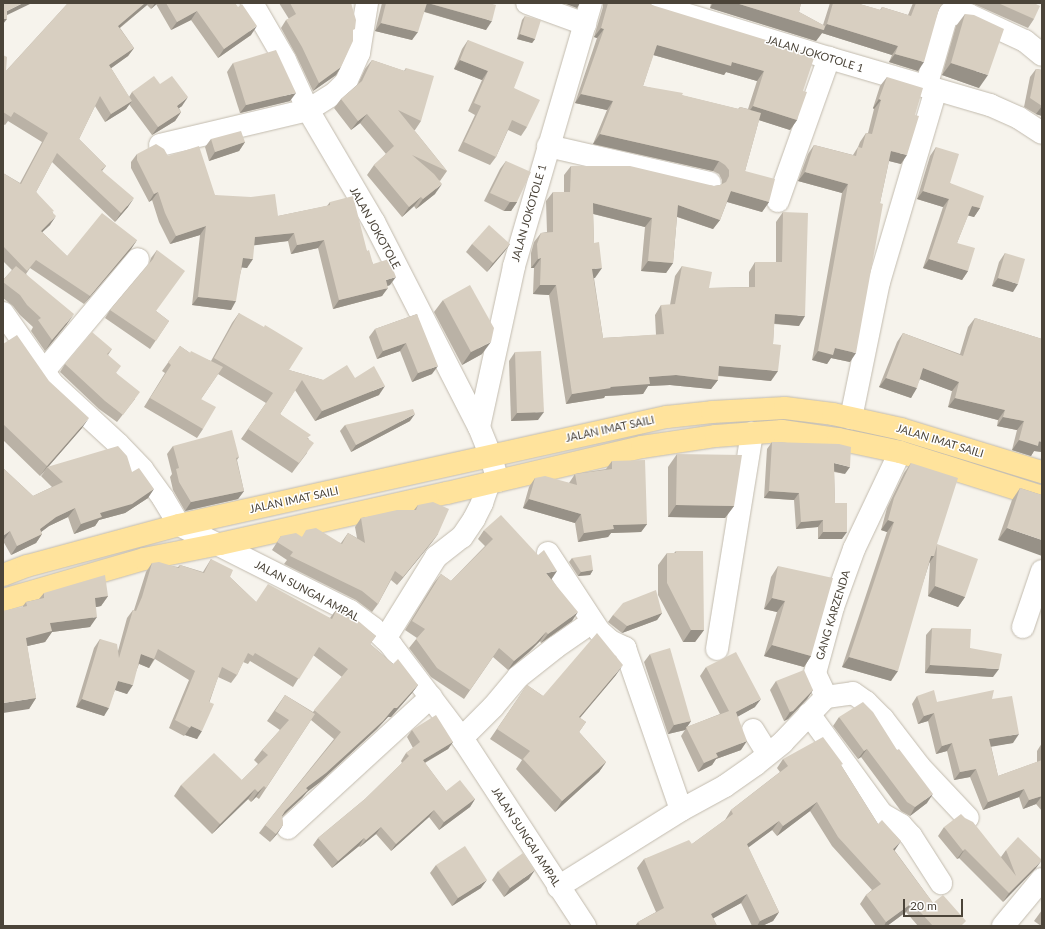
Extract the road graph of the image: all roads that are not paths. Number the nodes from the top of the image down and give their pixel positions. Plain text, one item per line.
1 (252, 3) edge
2 (367, 3) edge
3 (527, 3) edge
4 (591, 3) edge
5 (649, 3) edge
6 (585, 24) junction
7 (1042, 55) edge
8 (829, 58) junction
9 (931, 89) junction
10 (308, 110) junction
11 (1042, 133) edge
12 (160, 145) edge
13 (548, 146) junction
14 (710, 184) edge
15 (778, 201) dead end
16 (138, 259) dead end
17 (3, 313) edge
18 (44, 371) junction
19 (851, 418) junction
20 (479, 427) junction
21 (752, 433) junction
22 (900, 452) junction
23 (491, 456) junction
24 (1042, 472) edge
25 (493, 482) junction
26 (1042, 497) edge
27 (179, 525) junction
28 (220, 544) junction
29 (548, 553) edge
30 (1042, 571) edge
31 (3, 575) edge
32 (3, 600) edge
33 (592, 622) junction
34 (1023, 628) dead end
35 (385, 639) junction
36 (717, 649) dead end
37 (431, 697) junction
38 (826, 697) junction
39 (810, 714) junction
40 (753, 730) dead end
41 (462, 738) junction
42 (768, 754) junction
43 (681, 810) junction
44 (968, 818) edge
45 (288, 828) dead end
46 (1042, 879) edge
47 (941, 883) dead end
48 (558, 887) junction
49 (585, 926) edge
50 (1003, 926) edge

1 - 10 street, JALAN JOKOTOLE
2 - 10 street
3 - 6 street
4 - 6 street, JALAN JOKOTOLE 1
5 - 8 street, JALAN JOKOTOLE 1
6 - 13 street, JALAN JOKOTOLE 1
7 - 9 street
8 - 9 street, JALAN JOKOTOLE 1
8 - 15 street
9 - 11 street, JALAN JOKOTOLE 1
9 - 19 street
10 - 12 street
10 - 20 street, JALAN JOKOTOLE
13 - 14 street
13 - 20 street, JALAN JOKOTOLE 1
16 - 18 street
17 - 18 street
18 - 27 street
19 - 23 main road, JALAN IMAT SAILI
19 - 24 main road, JALAN IMAT SAILI
20 - 23 street, JALAN JOKOTOLE
21 - 22 main road, JALAN IMAT SAILI
21 - 25 main road, JALAN IMAT SAILI
21 - 36 street
22 - 26 main road, JALAN IMAT SAILI
22 - 38 street, GANG KARZENDA
23 - 25 street, JALAN JOKOTOLE
23 - 27 main road, JALAN IMAT SAILI
25 - 28 main road, JALAN IMAT SAILI
25 - 35 street
27 - 28 street, JALAN SUNGAI AMPAL
27 - 31 main road
28 - 32 main road
28 - 35 street, JALAN SUNGAI AMPAL
29 - 33 street
30 - 34 street
33 - 41 street
33 - 43 street
35 - 37 street, JALAN SUNGAI AMPAL
37 - 41 street, JALAN SUNGAI AMPAL
37 - 45 street
38 - 39 street
38 - 44 street
39 - 42 street
39 - 47 street
40 - 42 street
41 - 48 street, JALAN SUNGAI AMPAL
42 - 43 street
43 - 48 street
46 - 50 street
48 - 49 street, JALAN SUNGAI AMPAL

